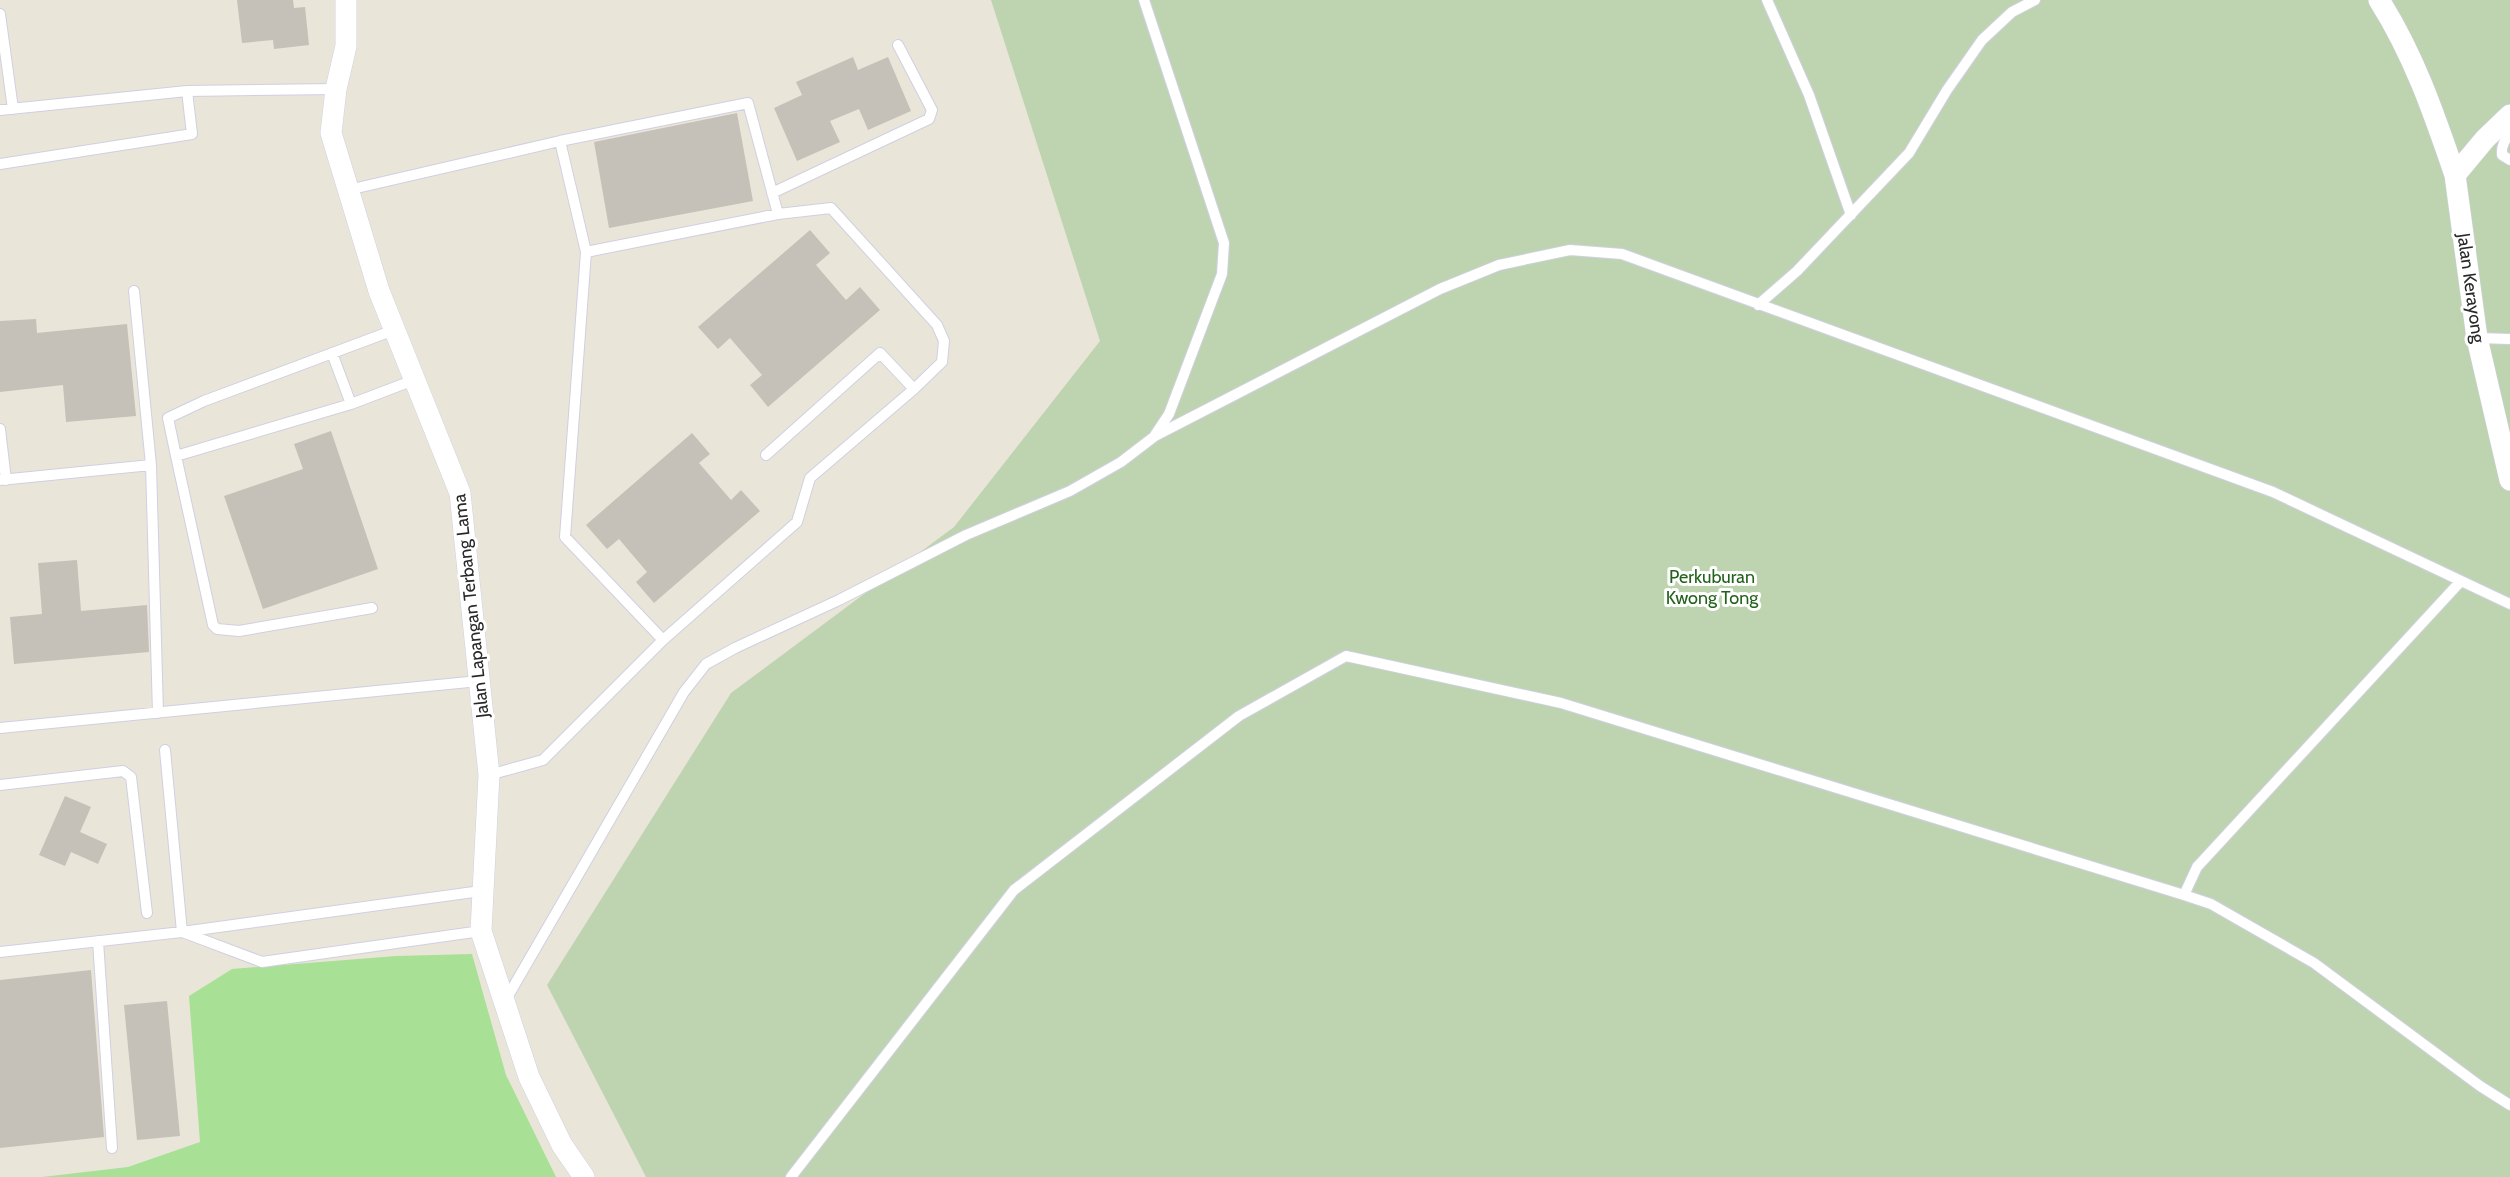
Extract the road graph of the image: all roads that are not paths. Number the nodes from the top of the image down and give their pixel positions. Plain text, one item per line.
1 (346, 0) edge
2 (1144, 0) edge
3 (1767, 0) edge
4 (2035, 0) edge
5 (2379, 0) edge
6 (0, 14) edge
7 (898, 45) dead end
8 (336, 89) junction
9 (187, 91) junction
10 (13, 109) junction
11 (0, 110) edge
12 (2510, 115) edge
13 (2510, 134) edge
14 (560, 141) junction
15 (2510, 160) edge
16 (0, 164) edge
17 (2455, 175) junction
18 (348, 190) junction
19 (772, 193) junction
20 (778, 214) junction
21 (1851, 215) junction
22 (586, 252) junction
23 (134, 291) dead end
24 (1758, 305) junction
25 (394, 330) junction
26 (2477, 338) junction
27 (2510, 339) edge
28 (332, 353) junction
29 (414, 380) junction
30 (914, 389) junction
31 (351, 404) junction
32 (0, 429) edge
33 (1155, 436) junction
34 (766, 455) dead end
35 (176, 456) junction
36 (152, 465) junction
37 (3, 480) edge
38 (2510, 480) edge
39 (2460, 582) junction
40 (2510, 604) edge
41 (372, 608) dead end
42 (663, 640) junction
43 (479, 681) junction
44 (158, 713) junction
45 (0, 728) edge
46 (165, 750) dead end
47 (489, 775) junction
48 (0, 784) edge
49 (481, 891) junction
50 (2184, 895) junction
51 (147, 913) dead end
52 (481, 931) junction
53 (183, 932) junction
54 (98, 941) junction
55 (0, 952) edge
56 (504, 1004) junction
57 (2510, 1105) edge
58 (112, 1148) dead end
59 (584, 1177) edge
60 (791, 1177) edge

1 - 8 street, Jalan Lapangan Terbang Lama
2 - 33 lane
3 - 21 lane
4 - 21 lane
5 - 17 street, Jalan Kerayong
6 - 10 lane
7 - 19 lane
8 - 9 lane
8 - 18 street, Jalan Lapangan Terbang Lama
9 - 10 lane
9 - 16 lane
10 - 11 lane
12 - 17 street
13 - 15 lane
14 - 18 lane
14 - 19 lane
14 - 22 lane
17 - 26 street, Jalan Kerayong
18 - 25 street, Jalan Lapangan Terbang Lama
19 - 20 lane
20 - 22 lane
20 - 30 lane
21 - 24 lane
22 - 42 lane
23 - 36 lane
24 - 33 lane
24 - 39 lane
25 - 28 lane
25 - 29 street, Jalan Lapangan Terbang Lama
26 - 27 lane
26 - 38 street, Jalan Kerayong
28 - 31 lane
28 - 35 lane
29 - 31 lane
29 - 43 street, Jalan Lapangan Terbang Lama
30 - 34 lane
30 - 42 lane
31 - 35 lane
32 - 37 lane
33 - 56 lane
35 - 41 lane
36 - 37 lane
36 - 44 lane
39 - 40 lane
39 - 50 lane
42 - 47 lane
43 - 44 lane
43 - 47 street, Jalan Lapangan Terbang Lama
44 - 45 lane
46 - 53 lane
47 - 49 street, Jalan Lapangan Terbang Lama
48 - 51 lane
49 - 52 street, Jalan Lapangan Terbang Lama
49 - 53 lane
50 - 57 lane
50 - 60 lane
52 - 53 lane
52 - 56 street, Jalan Lapangan Terbang Lama
53 - 54 lane
54 - 55 lane
54 - 58 lane
56 - 59 street, Jalan Lapangan Terbang Lama

